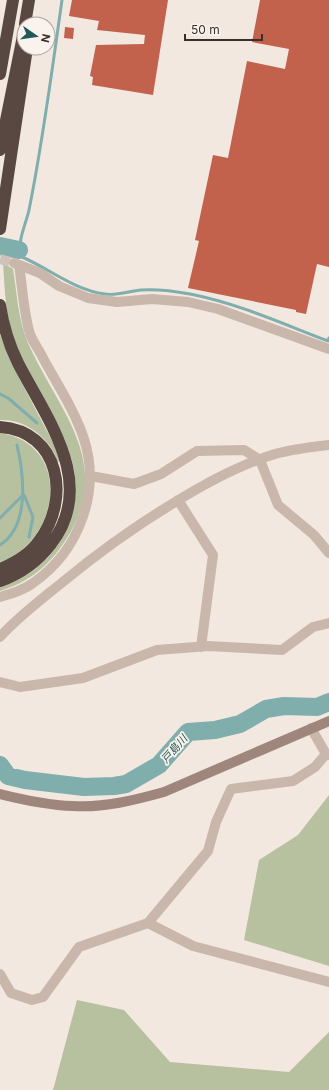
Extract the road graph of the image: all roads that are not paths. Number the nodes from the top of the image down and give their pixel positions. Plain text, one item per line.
1 (14, 0) edge
2 (30, 0) edge
3 (27, 16) edge
4 (29, 16) edge
5 (19, 56) edge
6 (26, 56) edge
7 (0, 74) edge
8 (0, 150) edge
9 (0, 229) edge
10 (0, 305) edge
11 (329, 349) edge
12 (0, 427) edge
13 (329, 445) edge
14 (260, 460) junction
15 (91, 476) junction
16 (178, 500) junction
17 (329, 553) edge
18 (0, 569) edge
19 (0, 580) edge
20 (0, 597) edge
21 (329, 623) edge
22 (0, 637) edge
23 (201, 647) junction
24 (0, 682) edge
25 (329, 721) edge
26 (311, 728) junction
27 (327, 754) edge
28 (0, 794) edge
29 (148, 922) junction
30 (0, 974) edge
31 (329, 982) edge

1 - 7 highway
2 - 3 highway
2 - 4 highway
5 - 8 highway
6 - 9 highway
10 - 19 highway
11 - 15 street
12 - 18 highway
13 - 14 street
14 - 15 street
14 - 16 street
14 - 17 street
15 - 20 street
16 - 22 street
16 - 23 street
21 - 23 street
23 - 24 street
25 - 26 street
26 - 27 street
26 - 28 street
27 - 29 street
29 - 30 street
29 - 31 street

